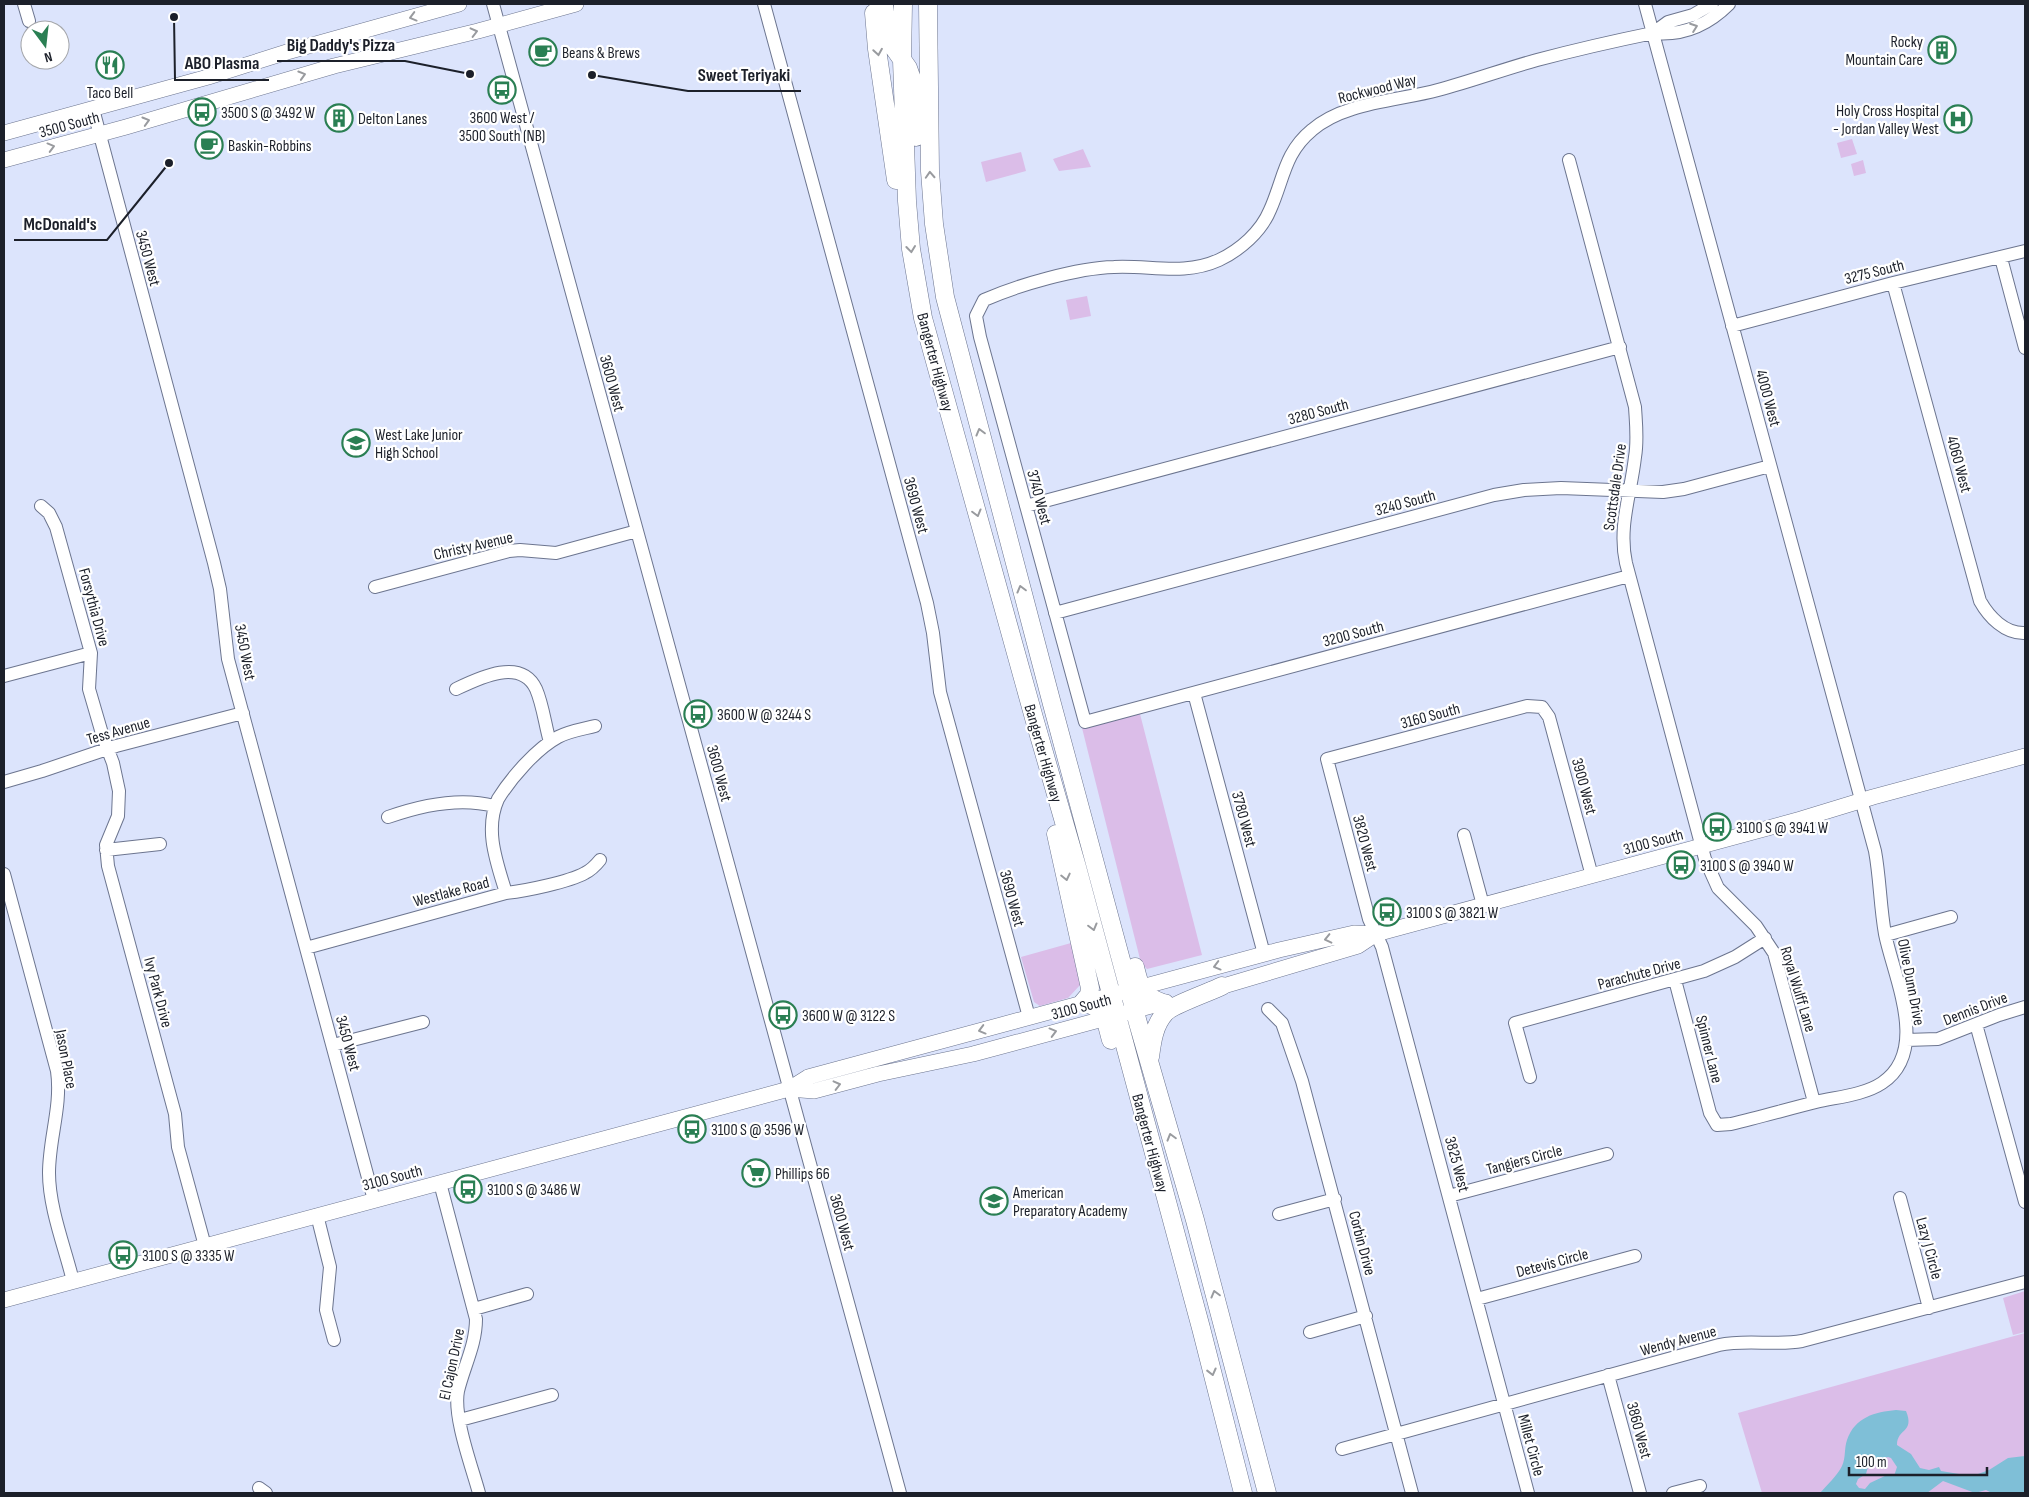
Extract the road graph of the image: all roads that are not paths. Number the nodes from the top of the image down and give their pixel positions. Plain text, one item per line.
1 (24, 4) edge
2 (460, 4) edge
3 (493, 4) edge
4 (576, 4) edge
5 (764, 4) edge
6 (874, 4) edge
7 (884, 4) edge
8 (903, 4) edge
9 (928, 4) edge
10 (1645, 4) edge
11 (1712, 4) edge
12 (1729, 4) edge
13 (29, 20) edge
14 (499, 26) junction
15 (1653, 33) junction
16 (902, 60) junction
17 (92, 109) junction
18 (4, 132) edge
19 (99, 134) junction
20 (4, 160) edge
21 (1569, 160) dead end
22 (907, 201) junction
23 (934, 224) junction
24 (2025, 251) edge
25 (2001, 258) junction
26 (1893, 283) junction
27 (1002, 292) joint
28 (1732, 326) junction
29 (1620, 347) junction
30 (2025, 348) edge
31 (1770, 466) junction
32 (1629, 492) junction
33 (42, 506) dead end
34 (1026, 506) junction
35 (637, 531) junction
36 (985, 543) junction
37 (1629, 576) junction
38 (375, 587) dead end
39 (1054, 613) junction
40 (2023, 633) edge
41 (91, 653) junction
42 (4, 676) edge
43 (456, 689) dead end
44 (1194, 693) junction
45 (1052, 704) junction
46 (1542, 707) joint
47 (243, 713) junction
48 (1085, 722) joint
49 (595, 726) dead end
50 (550, 742) junction
51 (108, 749) junction
52 (2025, 756) edge
53 (1326, 759) joint
54 (4, 782) edge
55 (1056, 796) junction
56 (1861, 801) junction
57 (494, 806) junction
58 (388, 817) dead end
59 (1464, 835) dead end
60 (160, 844) dead end
61 (1701, 846) junction
62 (106, 850) junction
63 (600, 860) dead end
64 (4, 874) edge
65 (1592, 876) junction
66 (506, 894) junction
67 (1483, 905) junction
68 (1951, 917) dead end
69 (1376, 934) junction
70 (1886, 935) junction
71 (1765, 938) junction
72 (306, 948) junction
73 (1264, 954) junction
74 (1675, 980) junction
75 (1222, 986) junction
76 (1135, 988) junction
77 (1111, 995) junction
78 (1083, 1002) junction
79 (1163, 1003) junction
80 (2025, 1006) edge
81 (1268, 1009) dead end
82 (1134, 1010) junction
83 (1110, 1016) junction
84 (1029, 1017) junction
85 (423, 1022) dead end
86 (1976, 1024) junction
87 (1906, 1040) junction
88 (332, 1045) junction
89 (1149, 1063) junction
90 (1530, 1077) dead end
91 (789, 1089) junction
92 (1814, 1102) junction
93 (1717, 1125) joint
94 (1607, 1154) dead end
95 (440, 1183) junction
96 (1449, 1196) junction
97 (1900, 1198) dead end
98 (1335, 1199) junction
99 (374, 1200) junction
100 (2025, 1202) edge
101 (1279, 1214) dead end
102 (317, 1215) junction
103 (205, 1246) junction
104 (1635, 1256) dead end
105 (74, 1281) junction
106 (2025, 1282) edge
107 (1191, 1291) junction
108 (527, 1294) dead end
109 (4, 1300) edge
110 (1477, 1300) junction
111 (1929, 1308) junction
112 (474, 1309) junction
113 (1366, 1316) junction
114 (1310, 1332) dead end
115 (334, 1340) dead end
116 (1608, 1375) junction
117 (552, 1395) dead end
118 (1504, 1404) junction
119 (460, 1420) junction
120 (1397, 1434) junction
121 (1342, 1449) dead end
122 (1700, 1486) dead end
123 (479, 1493) edge
124 (900, 1493) edge
125 (1242, 1493) edge
126 (1257, 1493) edge
127 (1267, 1493) edge
128 (1412, 1493) edge
129 (1528, 1493) edge
130 (1640, 1493) edge
131 (1673, 1493) edge

1 - 13 street
2 -> 17 main road, 3500 South
3 - 14 street, 3600 West
4 - 14 main road, 3500 South
5 - 84 street, 3690 West
6 -> 22 highway
7 - 16 highway
8 - 16 highway, Bangerter Highway
23 -> 9 highway, Bangerter Highway
10 - 15 street, 4000 West
11 - 15 street
15 -> 12 street
19 -> 14 main road, 3500 South
14 - 35 street, 3600 West
15 - 27 street, Rockwood Way
15 - 28 street, 4000 West
16 - 22 highway, Bangerter Highway
16 - 23 highway
17 - 18 main road, 3500 South
17 - 19 street, 3450 West
20 -> 19 main road, 3500 South
19 - 47 street, 3450 West
21 - 29 street, Scottsdale Drive
22 -> 36 highway, Bangerter Highway
45 -> 23 highway, Bangerter Highway
24 - 25 street, 3275 South
25 - 26 street, 3275 South
25 - 30 street
26 - 28 street, 3275 South
26 - 40 street, 4060 West
27 - 34 street, 3740 West
28 - 31 street, 4000 West
29 - 32 street, Scottsdale Drive
29 - 34 street, 3280 South
31 - 32 street, 3240 South
31 - 56 street, 4000 West
32 - 37 street, Scottsdale Drive
32 - 39 street, 3240 South
33 - 41 street, Forsythia Drive
34 - 39 street, 3740 West
35 - 38 street, Christy Avenue
35 - 91 street, 3600 West
36 - 45 highway
36 - 55 highway, Bangerter Highway
37 - 44 street, 3200 South
37 - 61 street, Scottsdale Drive
39 - 48 street, 3740 West
41 - 42 street
41 - 51 street, Forsythia Drive
43 - 50 street
44 - 48 street, 3200 South
44 - 73 street, 3780 West
45 - 76 highway, Bangerter Highway
46 - 53 street, 3160 South
46 - 65 street, 3900 West
47 - 51 street, Tess Avenue
47 - 72 street, 3450 West
49 - 50 street
50 - 57 street
51 - 54 street, Tess Avenue
51 - 62 street, Ivy Park Drive
52 - 56 main road, 3100 South
53 - 69 street, 3820 West
55 -> 77 highway, Bangerter Highway
55 -> 78 highway
56 - 61 main road, 3100 South
56 - 70 street, Olive Dunn Drive
57 - 58 street
57 - 66 street
59 - 67 street
60 - 62 street
61 - 65 main road, 3100 South
61 - 71 street, Royal Wulff Lane
62 - 103 street, Ivy Park Drive
63 - 66 street, Westlake Road
64 - 105 street, Jason Place
65 - 67 main road, 3100 South
66 - 72 street, Westlake Road
67 - 69 main road, 3100 South
68 - 70 street
69 -> 73 main road, 3100 South
69 - 75 main road, 3100 South
69 - 96 street, 3825 West
70 - 87 street, Olive Dunn Drive
71 - 74 street, Parachute Drive
71 - 92 street, Royal Wulff Lane
72 - 88 street, 3450 West
73 -> 76 main road, 3100 South
74 - 90 street, Parachute Drive
74 - 93 street, Spinner Lane
75 - 79 main road, 3100 South
75 - 89 highway
76 - 77 main road, 3100 South
76 - 79 highway
76 - 82 highway, Bangerter Highway
77 - 78 main road, 3100 South
77 - 83 highway, Bangerter Highway
78 - 83 highway
78 - 84 main road, 3100 South
79 - 82 main road, 3100 South
80 - 86 street, Dennis Drive
81 - 98 street, Corbin Drive
82 - 83 main road, 3100 South
82 - 89 highway, Bangerter Highway
91 -> 83 main road, 3100 South
83 - 107 highway, Bangerter Highway
84 -> 91 main road, 3100 South
85 - 88 street
86 - 87 street, Dennis Drive
86 - 100 street
87 - 92 street, Olive Dunn Drive
88 - 99 street, 3450 West
127 -> 89 highway, Bangerter Highway
91 - 95 main road, 3100 South
91 - 124 street, 3600 West
92 - 93 street, Olive Dunn Drive
94 - 96 street, Tangiers Circle
95 - 99 main road, 3100 South
95 - 112 street, El Cajon Drive
96 - 110 street, 3825 West
97 - 111 street, Lazy J Circle
98 - 101 street
98 - 113 street, Corbin Drive
99 - 102 main road, 3100 South
102 - 103 main road, 3100 South
102 - 115 street
103 - 105 main road, 3100 South
104 - 110 street, Detevis Circle
105 - 109 main road, 3100 South
106 - 111 street, Wendy Avenue
107 -> 125 highway
107 - 126 highway, Bangerter Highway
108 - 112 street
110 - 118 street, 3825 West
111 - 116 street, Wendy Avenue
112 - 119 street, El Cajon Drive
113 - 114 street
113 - 120 street, Corbin Drive
116 - 118 street, Wendy Avenue
116 - 130 street, 3860 West
117 - 119 street
118 - 120 street, Wendy Avenue
118 - 129 street, Millet Circle
119 - 123 street, El Cajon Drive
120 - 121 street, Wendy Avenue
120 - 128 street, Corbin Drive
122 - 131 street

